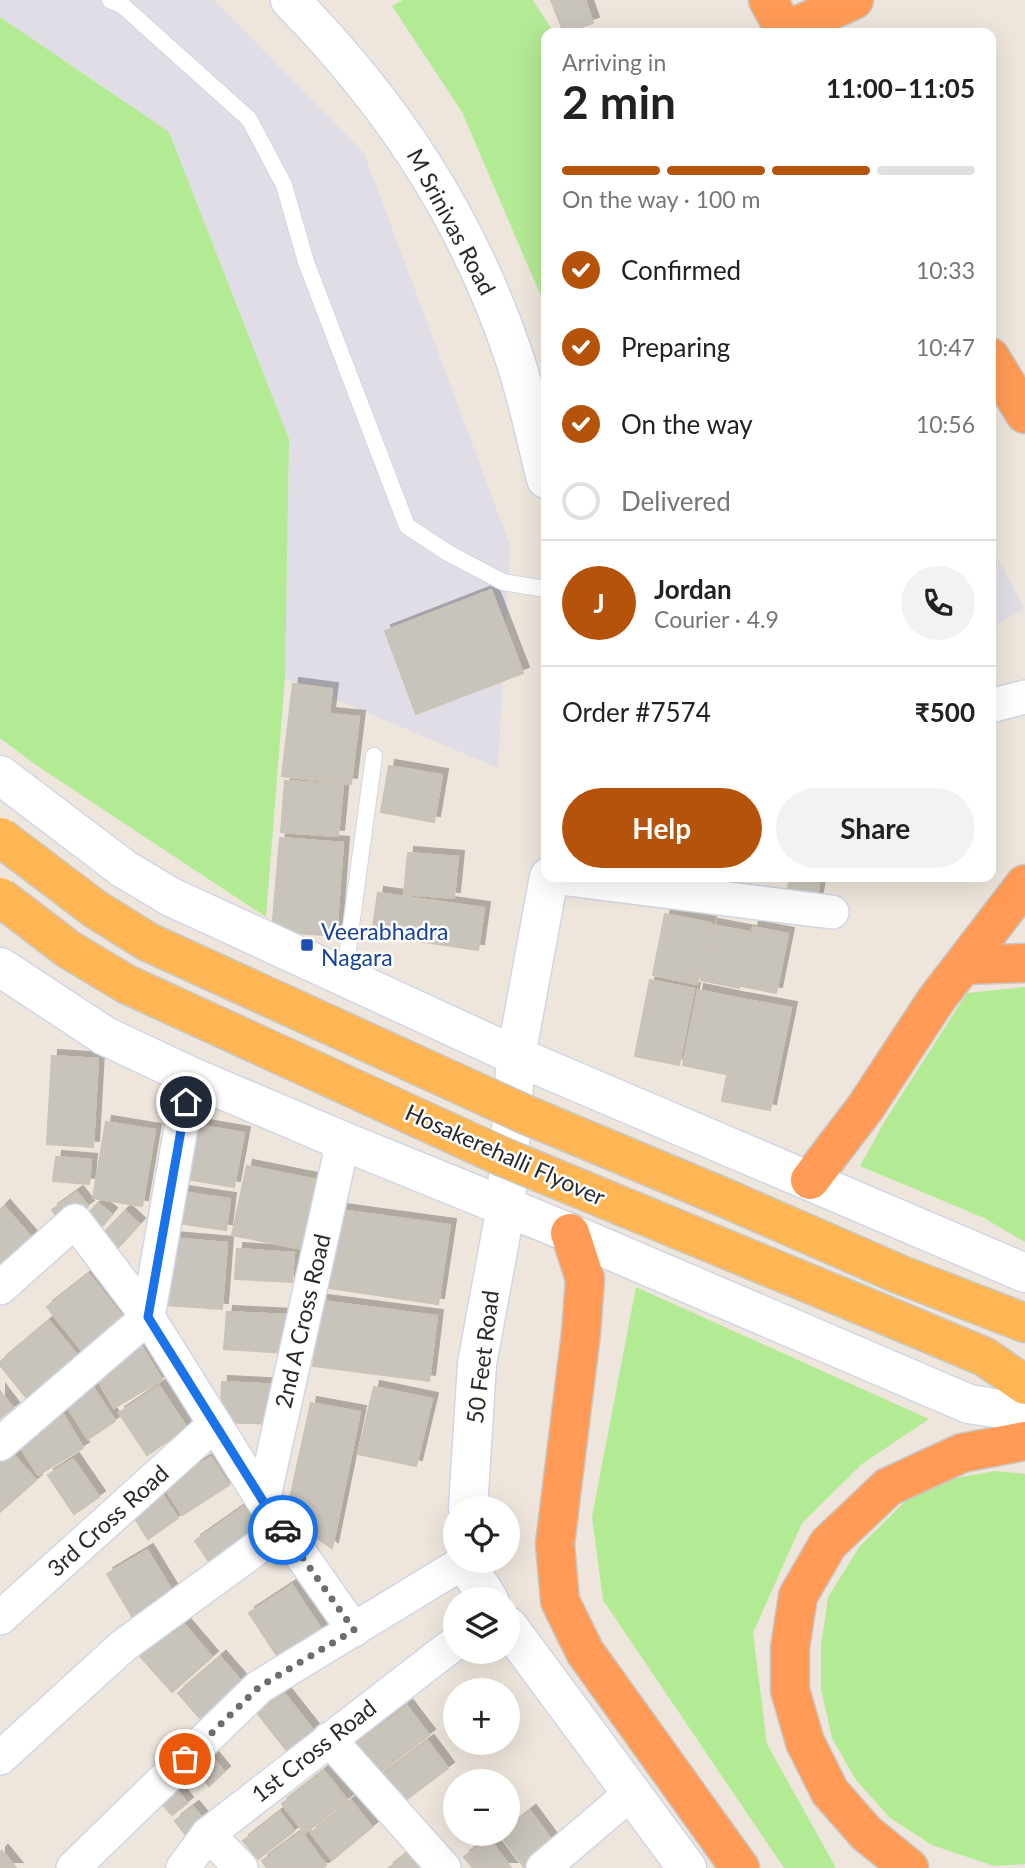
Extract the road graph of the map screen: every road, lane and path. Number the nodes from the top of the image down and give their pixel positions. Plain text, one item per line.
1 (110, 0) edge
2 (290, 0) edge
3 (854, 0) edge
4 (780, 21) edge
5 (996, 367) edge
6 (1025, 414) edge
7 (541, 457) edge
8 (541, 588) edge
9 (1025, 697) edge
10 (996, 704) edge
11 (374, 756) dead end
12 (0, 775) edge
13 (0, 837) edge
14 (550, 882) edge
15 (591, 882) edge
16 (1025, 884) edge
17 (0, 897) edge
18 (832, 912) dead end
19 (1025, 963) edge
20 (964, 965) junction
21 (0, 967) edge
22 (344, 978) junction
23 (516, 1056) junction
24 (190, 1076) junction
25 (344, 1141) junction
26 (810, 1180) junction
27 (506, 1207) junction
28 (570, 1233) junction
29 (1025, 1273) edge
30 (0, 1289) edge
31 (148, 1317) junction
32 (1025, 1324) edge
33 (1025, 1385) edge
34 (1025, 1413) edge
35 (215, 1424) junction
36 (1025, 1441) edge
37 (0, 1444) edge
38 (469, 1496) edge
39 (263, 1501) junction
40 (283, 1529) junction
41 (445, 1573) edge
42 (0, 1618) edge
43 (354, 1630) junction
44 (520, 1643) edge
45 (443, 1652) edge
46 (329, 1739) junction
47 (0, 1758) edge
48 (630, 1794) junction
49 (208, 1833) junction
50 (73, 1868) edge
51 (183, 1868) edge
52 (242, 1868) edge
53 (444, 1868) edge
54 (543, 1868) edge
55 (687, 1868) edge
56 (740, 1868) edge
57 (909, 1868) edge

1 - 8 lane
2 - 7 street, M Srinivas Road
3 - 4 highway
5 - 6 highway
9 - 10 street
11 - 22 lane
12 - 22 street
13 - 32 highway, Hosakerehalli Flyover, bridge
14 - 23 street
15 - 18 street
16 - 20 highway
17 - 33 highway, Hosakerehalli Flyover, bridge
19 - 20 highway
20 - 26 highway
21 - 24 street
22 - 23 street
23 - 26 street
23 - 27 street, 50 Feet Road
24 - 25 street
24 - 31 street
25 - 27 street
25 - 39 street, 2nd A Cross Road
26 - 29 street
27 - 28 street
27 - 38 street, 50 Feet Road
28 - 34 street
28 - 56 highway
30 - 31 street
31 - 35 street
31 - 37 street
35 - 39 street
35 - 42 street, 3rd Cross Road
36 - 57 highway
39 - 40 street
40 - 43 street
40 - 47 street
41 - 43 street
43 - 50 street
44 - 48 street
45 - 46 street, 1st Cross Road
46 - 49 street, 1st Cross Road
46 - 53 street
48 - 54 street
48 - 55 street
49 - 51 street, 1st Cross Road
49 - 52 street

